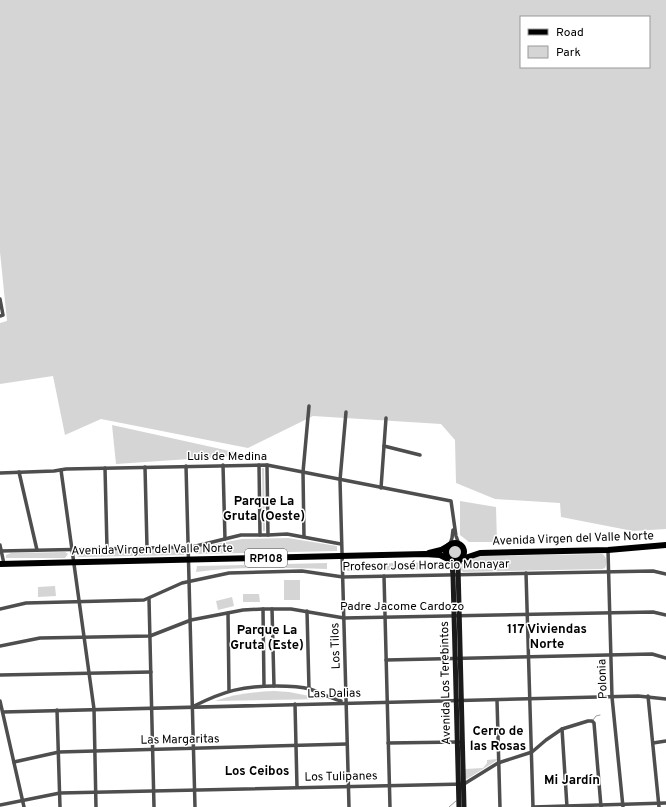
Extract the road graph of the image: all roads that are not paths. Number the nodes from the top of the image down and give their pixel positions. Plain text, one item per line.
1 (0, 299) edge
2 (1, 315) edge
3 (309, 406) dead end
4 (346, 412) dead end
5 (386, 418) dead end
6 (384, 446) junction
7 (420, 455) dead end
8 (223, 465) junction
9 (259, 465) junction
10 (267, 465) junction
11 (186, 466) junction
12 (145, 467) junction
13 (106, 468) junction
14 (61, 470) junction
15 (19, 472) junction
16 (303, 472) junction
17 (0, 473) edge
18 (340, 480) junction
19 (381, 488) junction
20 (454, 523) junction
21 (260, 535) junction
22 (268, 535) junction
23 (304, 537) junction
24 (225, 539) junction
25 (341, 544) junction
26 (459, 544) junction
27 (0, 545) edge
28 (449, 545) junction
29 (666, 545) edge
30 (147, 547) junction
31 (188, 547) junction
32 (107, 548) junction
33 (71, 549) junction
34 (37, 550) junction
35 (608, 550) junction
36 (1, 551) edge
37 (480, 553) junction
38 (425, 554) junction
39 (342, 556) junction
40 (189, 559) junction
41 (461, 559) junction
42 (448, 560) junction
43 (74, 562) junction
44 (2, 564) edge
45 (609, 572) junction
46 (526, 573) junction
47 (666, 574) edge
48 (456, 575) junction
49 (384, 576) junction
50 (343, 577) junction
51 (190, 581) junction
52 (149, 599) junction
53 (79, 602) junction
54 (0, 608) edge
55 (262, 609) junction
56 (272, 609) junction
57 (307, 611) junction
58 (228, 613) junction
59 (610, 613) junction
60 (528, 614) junction
61 (666, 615) edge
62 (457, 616) junction
63 (385, 617) junction
64 (344, 618) junction
65 (191, 620) junction
66 (150, 636) junction
67 (84, 638) junction
68 (0, 646) edge
69 (611, 655) junction
70 (529, 657) junction
71 (458, 658) junction
72 (666, 658) edge
73 (386, 660) junction
74 (151, 672) junction
75 (89, 673) junction
76 (0, 675) edge
77 (264, 686) junction
78 (274, 686) junction
79 (309, 689) junction
80 (229, 691) junction
81 (648, 696) junction
82 (612, 697) junction
83 (530, 699) junction
84 (666, 699) edge
85 (496, 700) junction
86 (0, 701) edge
87 (459, 701) junction
88 (387, 702) junction
89 (346, 703) junction
90 (295, 704) junction
91 (193, 707) junction
92 (152, 708) junction
93 (94, 709) junction
94 (57, 710) junction
95 (2, 712) junction
96 (6, 725) junction
97 (0, 726) edge
98 (562, 729) junction
99 (666, 741) edge
100 (460, 742) junction
101 (388, 743) junction
102 (653, 743) junction
103 (347, 744) junction
104 (296, 746) junction
105 (194, 748) junction
106 (153, 749) junction
107 (95, 751) junction
108 (59, 752) junction
109 (532, 752) junction
110 (14, 762) junction
111 (498, 763) junction
112 (461, 783) junction
113 (389, 785) junction
114 (348, 786) junction
115 (297, 787) junction
116 (195, 790) junction
117 (154, 791) junction
118 (96, 792) junction
119 (60, 793) junction
120 (23, 800) junction
121 (666, 803) edge
122 (0, 805) edge
123 (659, 805) edge
124 (567, 806) edge
125 (601, 806) edge
126 (623, 806) edge
127 (24, 807) edge
128 (60, 807) edge
129 (96, 807) edge
130 (154, 807) edge
131 (195, 807) edge
132 (349, 807) edge
133 (390, 807) edge
134 (459, 807) edge
135 (464, 807) edge
136 (500, 807) edge
137 (533, 807) edge

1 - 2 street
3 - 16 street
4 - 18 street, Los Tilos
5 - 6 street
6 - 7 street
6 - 19 street
8 - 9 street, Luis de Medina
8 - 11 street, Luis de Medina
8 - 24 street
9 - 10 street, Luis de Medina
9 - 21 street
10 - 16 street, Luis de Medina
10 - 22 street
11 - 12 street, Luis de Medina
11 - 31 street
12 - 13 street, Luis de Medina
12 - 30 street
13 - 14 street, Luis de Medina
13 - 32 street
14 - 15 street, Luis de Medina
14 - 33 street
15 - 17 street, Luis de Medina
15 - 34 street
16 - 18 street, Luis de Medina
16 - 23 street
18 - 19 street, Luis de Medina
18 - 25 street, Los Tilos
19 - 20 street, Luis de Medina
20 - 26 street
20 - 28 street
21 - 22 street
21 - 24 street
22 - 23 street
23 - 25 street
24 - 31 street
25 - 39 street, Los Tilos
26 - 28 main road, RP108
26 - 37 main road, Avenida Virgen del Valle Norte / RP108
26 - 41 main road
27 - 36 street
28 - 38 main road, Avenida Virgen del Valle Norte / RP108
28 - 42 main road
29 - 35 main road, Avenida Virgen del Valle Norte / RP108
30 - 31 street
30 - 32 street
31 - 40 street
32 - 33 street
33 - 34 street
33 - 43 street
34 - 36 street
35 - 37 main road, Avenida Virgen del Valle Norte / RP108
35 - 45 street, Polonia
36 - 44 street
37 - 41 main road, Avenida Virgen del Valle Norte / RP108
38 - 39 main road, Avenida Virgen del Valle Norte / RP108
38 - 42 main road, Avenida Virgen del Valle Norte / RP108
39 - 40 main road, Avenida Virgen del Valle Norte / RP108
39 - 50 street, Los Tilos
40 - 43 main road, Avenida Virgen del Valle Norte / RP108
40 - 51 street
41 - 42 main road, RP108
41 - 48 main road, Avenida Los Terebintos
42 - 48 main road, Avenida Los Terebintos
43 - 44 main road, Avenida Virgen del Valle Norte / RP108
43 - 53 street
45 - 46 street, Profesor José Horacio Monayar
45 - 47 street, Profesor José Horacio Monayar
45 - 59 street, Polonia
46 - 48 street, Profesor José Horacio Monayar
46 - 60 street
48 - 49 street, Profesor José Horacio Monayar
48 - 62 main road, Avenida Los Terebintos
49 - 50 street, Profesor José Horacio Monayar
49 - 63 street
50 - 51 street, Profesor José Horacio Monayar
50 - 64 street, Los Tilos
51 - 52 street, Profesor José Horacio Monayar
51 - 65 street
52 - 53 street, Profesor José Horacio Monayar
52 - 66 street
53 - 54 street, Profesor José Horacio Monayar
53 - 67 street
55 - 56 street, Padre Jacome Cardozo
55 - 58 street, Padre Jacome Cardozo
55 - 77 street
56 - 57 street, Padre Jacome Cardozo
56 - 78 street
57 - 64 street, Padre Jacome Cardozo
57 - 79 street
58 - 65 street, Padre Jacome Cardozo
58 - 80 street
59 - 60 street, Padre Jacome Cardozo
59 - 61 street, Padre Jacome Cardozo
59 - 69 street, Polonia
60 - 62 street, Padre Jacome Cardozo
60 - 70 street
62 - 63 street, Padre Jacome Cardozo
62 - 71 main road, Avenida Los Terebintos
63 - 64 street, Padre Jacome Cardozo
63 - 73 street
64 - 89 street, Los Tilos
65 - 66 street, Padre Jacome Cardozo
65 - 91 street
66 - 67 street, Padre Jacome Cardozo
66 - 74 street
67 - 68 street, Padre Jacome Cardozo
67 - 75 street
69 - 70 street
69 - 72 street
69 - 82 street, Polonia
70 - 71 street
70 - 83 street
71 - 73 street
71 - 87 main road, Avenida Los Terebintos
73 - 88 street
74 - 75 street
74 - 92 street
75 - 76 street
75 - 93 street
77 - 78 street
77 - 80 street
78 - 79 street
79 - 89 street
80 - 91 street
81 - 82 street, Las Dalias
81 - 84 street, Las Dalias
81 - 102 street
82 - 83 street, Las Dalias
82 - 126 street, Polonia
83 - 85 street, Las Dalias
83 - 109 street
85 - 87 street, Las Dalias
85 - 111 street
86 - 95 street
87 - 88 street, Las Dalias
87 - 100 main road, Avenida Los Terebintos
88 - 89 street, Las Dalias
88 - 101 street
89 - 90 street, Las Dalias
89 - 103 street, Los Tilos
90 - 91 street, Las Dalias
90 - 104 street
91 - 92 street, Las Dalias
91 - 105 street
92 - 93 street, Las Dalias
92 - 106 street
93 - 94 street, Las Dalias
93 - 107 street
94 - 95 street, Las Dalias
94 - 108 street
95 - 96 street
96 - 97 street
96 - 110 street
98 - 109 street
98 - 124 street
98 - 125 street
99 - 102 street
100 - 101 street
100 - 112 main road, Avenida Los Terebintos
101 - 113 street
102 - 123 street
103 - 104 street, Las Margaritas
103 - 114 street, Los Tilos
104 - 105 street, Las Margaritas
104 - 115 street
105 - 106 street, Las Margaritas
105 - 116 street
106 - 107 street, Las Margaritas
106 - 117 street
107 - 108 street, Las Margaritas
107 - 118 street
108 - 110 street, Las Margaritas
108 - 119 street
109 - 111 street
109 - 137 street
110 - 120 street
111 - 112 street
111 - 136 street
112 - 113 street, Los Tulipanes
112 - 134 main road, Avenida Los Terebintos
112 - 135 main road, Avenida Los Terebintos
113 - 114 street, Los Tulipanes
113 - 133 street
114 - 115 street, Los Tulipanes
114 - 132 street, Los Tilos
115 - 116 street, Los Tulipanes
116 - 117 street, Los Tulipanes
116 - 131 street
117 - 118 street, Los Tulipanes
117 - 130 street
118 - 119 street, Los Tulipanes
118 - 129 street
119 - 120 street, Los Tulipanes
119 - 128 street
120 - 122 street, Los Tulipanes
120 - 127 street
121 - 123 street
123 - 126 street
124 - 125 street
124 - 137 street
125 - 126 street

